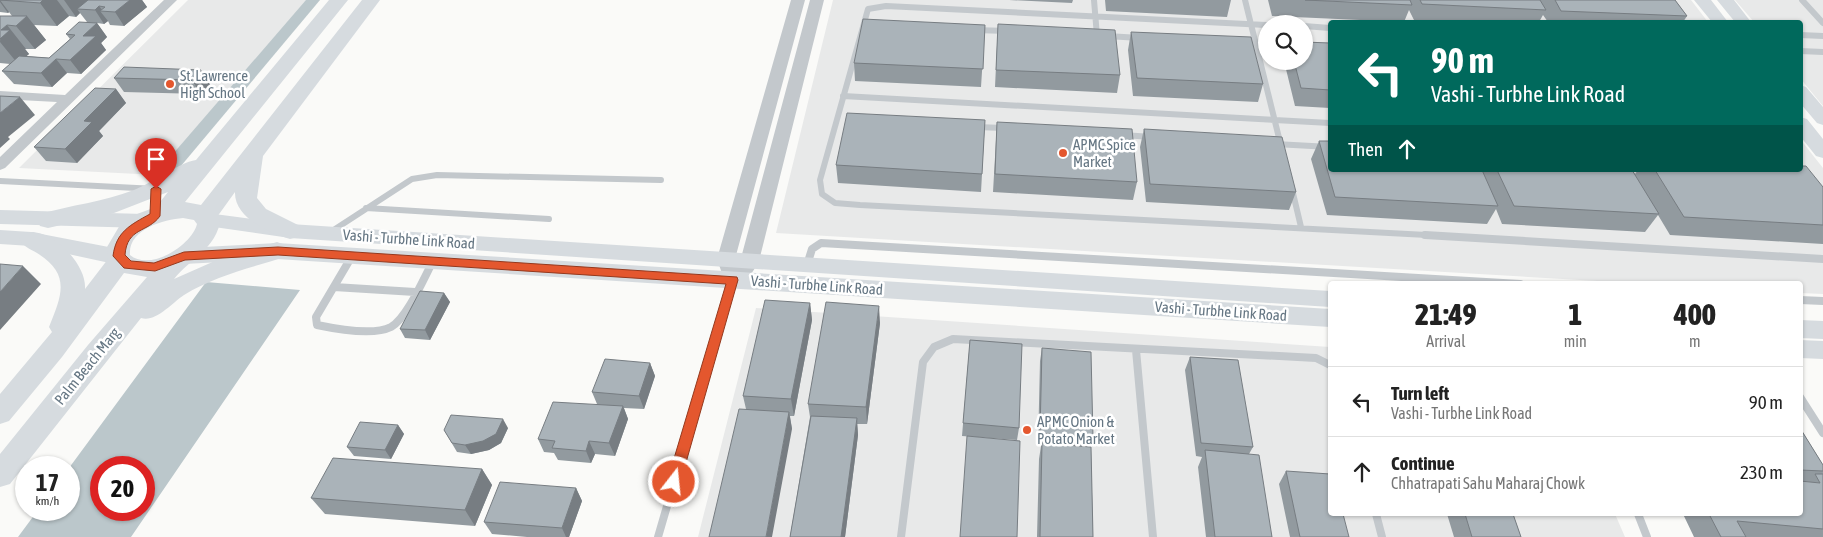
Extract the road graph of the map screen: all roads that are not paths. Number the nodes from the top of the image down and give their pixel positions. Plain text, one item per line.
1 (171, 0) edge
2 (339, 0) edge
3 (371, 0) edge
4 (798, 0) edge
5 (817, 0) edge
6 (1094, 0) edge
7 (1245, 0) edge
8 (1702, 0) edge
9 (1725, 0) edge
10 (1802, 0) edge
11 (1096, 17) junction
12 (1718, 20) edge
13 (1742, 20) edge
14 (1823, 23) edge
15 (862, 24) junction
16 (1251, 24) junction
17 (1258, 24) edge
18 (872, 25) edge
19 (1313, 27) edge
20 (1328, 28) edge
21 (970, 30) edge
22 (1019, 32) edge
23 (1803, 35) edge
24 (1087, 36) edge
25 (1097, 36) junction
26 (1823, 36) edge
27 (1147, 38) edge
28 (1236, 43) edge
29 (1256, 44) junction
30 (1803, 51) edge
31 (1823, 52) edge
32 (0, 96) edge
33 (843, 96) junction
34 (1803, 96) edge
35 (68, 99) junction
36 (837, 118) junction
37 (846, 119) edge
38 (1275, 120) junction
39 (1823, 120) edge
40 (1328, 123) edge
41 (965, 126) edge
42 (1803, 127) edge
43 (1014, 129) edge
44 (1113, 134) edge
45 (1162, 137) edge
46 (1271, 144) edge
47 (1281, 144) junction
48 (1328, 147) edge
49 (215, 152) junction
50 (1823, 152) edge
51 (1283, 153) edge
52 (252, 154) junction
53 (0, 165) edge
54 (661, 180) dead end
55 (0, 181) edge
56 (1290, 181) edge
57 (156, 189) junction
58 (366, 208) junction
59 (155, 216) junction
60 (0, 217) edge
61 (206, 218) junction
62 (549, 219) dead end
63 (48, 220) junction
64 (1302, 227) junction
65 (327, 234) junction
66 (0, 237) edge
67 (31, 239) junction
68 (284, 241) junction
69 (353, 256) junction
70 (120, 258) junction
71 (181, 258) junction
72 (1823, 259) edge
73 (726, 260) junction
74 (433, 261) junction
75 (750, 261) junction
76 (806, 265) junction
77 (733, 280) junction
78 (1469, 281) edge
79 (334, 287) junction
80 (415, 292) junction
81 (1328, 298) edge
82 (1803, 300) edge
83 (1823, 301) edge
84 (1328, 318) edge
85 (1803, 329) edge
86 (1823, 330) edge
87 (1803, 349) edge
88 (53, 350) junction
89 (1136, 350) junction
90 (1823, 350) edge
91 (97, 352) junction
92 (1328, 364) edge
93 (1803, 402) edge
94 (0, 413) edge
95 (1823, 433) edge
96 (0, 475) edge
97 (1377, 516) edge
98 (1639, 516) edge
99 (658, 537) edge
100 (901, 537) edge
101 (1153, 537) edge
102 (1382, 537) edge
103 (1647, 537) edge

1 - 35 street
2 - 49 main road
3 - 52 main road
4 - 73 street
5 - 75 street
6 - 11 lane
7 - 16 lane
8 - 12 main road
9 - 13 main road
10 - 14 lane
11 - 15 lane
11 - 16 lane
11 - 25 lane
15 - 18 lane
15 - 33 lane
16 - 17 lane
16 - 29 lane
19 - 20 lane
21 - 22 lane
23 - 26 lane
24 - 25 lane
25 - 27 lane
28 - 29 lane
29 - 38 lane
30 - 31 lane
32 - 35 street
33 - 36 lane
33 - 38 lane
34 - 39 main road
35 - 53 street
36 - 37 lane
36 - 64 lane
38 - 40 lane
38 - 47 lane
41 - 43 lane
42 - 50 main road
44 - 45 lane
46 - 47 lane
47 - 48 lane
47 - 51 lane
49 - 57 main road
49 - 59 main road
52 - 61 main road
52 - 68 main road
54 - 58 lane
55 - 57 lane
56 - 64 lane
57 - 59 lane
57 - 63 main road
58 - 62 lane
58 - 65 lane
59 - 61 main road
59 - 63 main road
59 - 70 main road
60 - 63 main road
61 - 68 main road, Vashi - Turbhe Link Road
61 - 71 main road, Palm Beach Marg
64 - 72 lane
65 - 68 main road, Vashi - Turbhe Link Road
65 - 73 main road, Vashi - Turbhe Link Road
66 - 67 main road
67 - 70 main road
67 - 88 main road
68 - 69 main road, Vashi - Turbhe Link Road
68 - 71 main road, Vashi - Turbhe Link Road
68 - 91 main road
69 - 74 main road, Vashi - Turbhe Link Road
69 - 79 lane
70 - 71 main road
70 - 88 main road
71 - 91 main road, Palm Beach Marg
73 - 75 main road, Vashi - Turbhe Link Road
73 - 77 street
74 - 77 main road, Vashi - Turbhe Link Road
74 - 80 lane
75 - 76 main road, Vashi - Turbhe Link Road
75 - 77 street
76 - 78 lane
76 - 81 main road, Vashi - Turbhe Link Road
77 - 84 main road, Vashi - Turbhe Link Road
77 - 99 lane
79 - 80 lane
79 - 80 lane
82 - 83 lane
85 - 86 main road
87 - 90 main road
88 - 94 main road
89 - 92 lane
89 - 100 lane
89 - 101 lane
91 - 96 main road, Palm Beach Marg
93 - 95 lane
97 - 102 lane
98 - 103 lane

